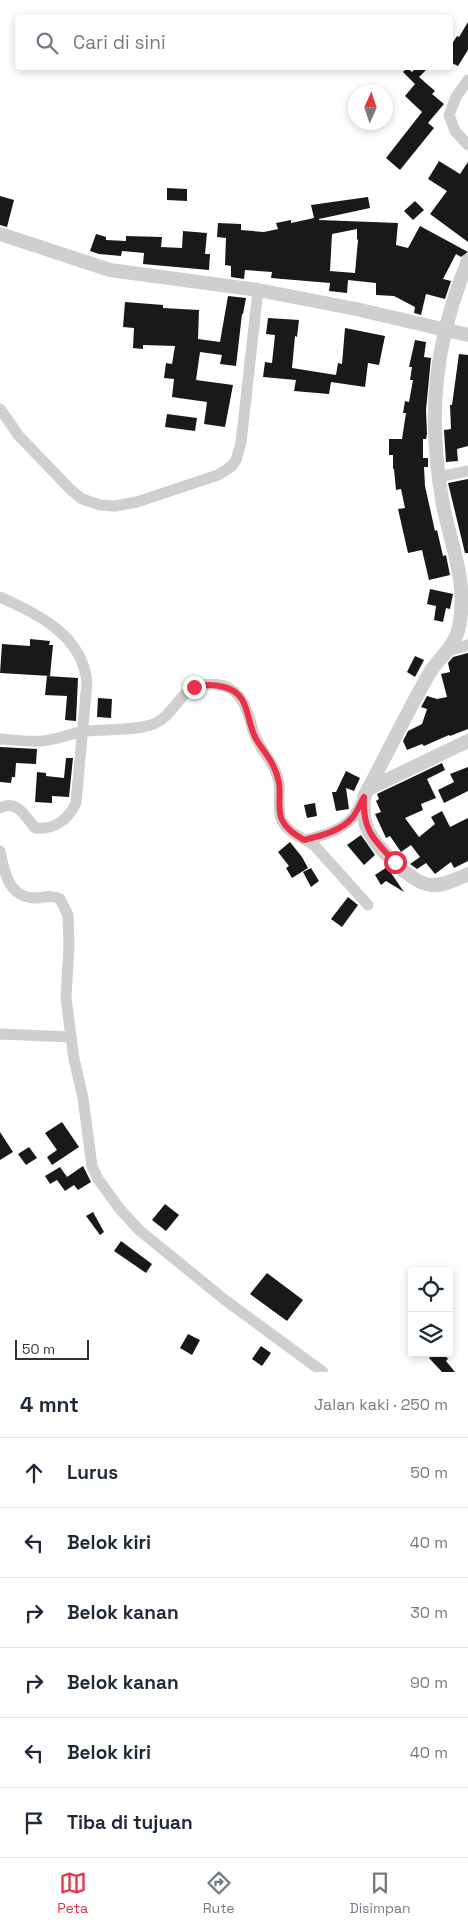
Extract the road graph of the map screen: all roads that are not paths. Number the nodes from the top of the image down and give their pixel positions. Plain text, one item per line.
1 (468, 80) edge
2 (468, 144) edge
3 (0, 234) edge
4 (468, 261) edge
5 (258, 290) junction
6 (445, 329) junction
7 (468, 335) edge
8 (0, 409) edge
9 (468, 471) edge
10 (438, 477) junction
11 (0, 597) edge
12 (468, 645) edge
13 (448, 650) junction
14 (83, 732) junction
15 (0, 739) edge
16 (468, 741) edge
17 (366, 793) junction
18 (0, 808) edge
19 (304, 840) junction
20 (0, 851) edge
21 (468, 874) edge
22 (368, 905) dead end
23 (0, 1034) edge
24 (70, 1036) junction
25 (323, 1372) edge

1 - 2 street
3 - 5 street
4 - 6 street
5 - 6 street
5 - 8 street
6 - 7 street
6 - 10 street
9 - 10 street
10 - 13 street
11 - 14 street
12 - 13 street
13 - 17 street
14 - 15 street
14 - 18 street
14 - 19 street
16 - 17 street
17 - 19 street
17 - 21 street
19 - 22 street
20 - 24 street
23 - 24 street
24 - 25 street

